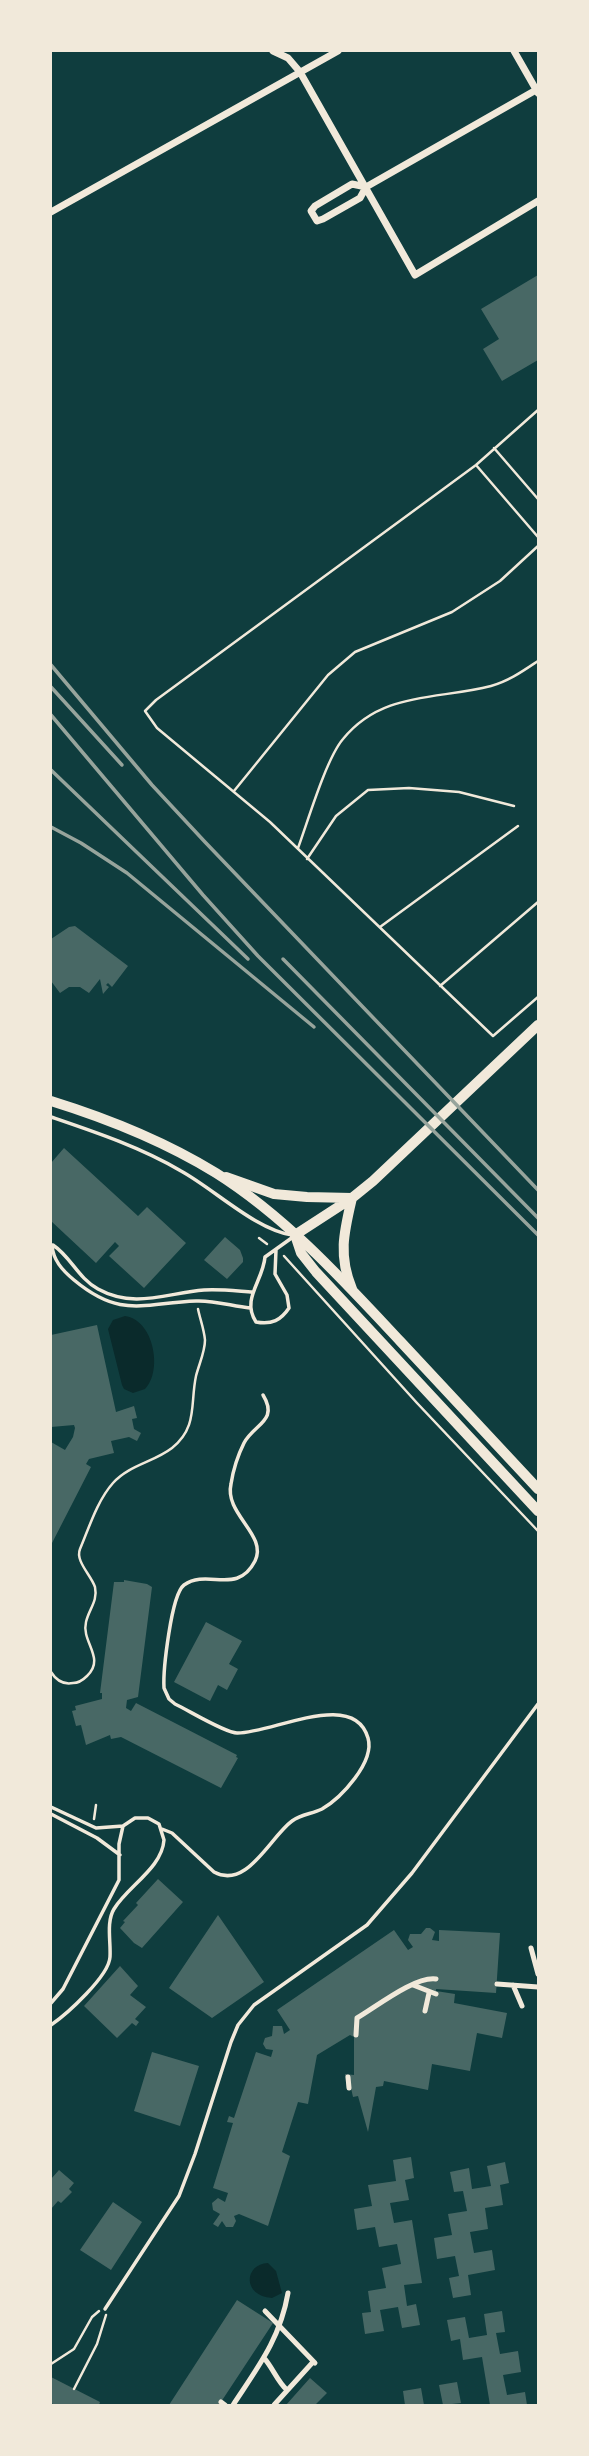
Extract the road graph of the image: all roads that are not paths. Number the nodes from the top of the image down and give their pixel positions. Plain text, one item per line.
1 (273, 51) edge
2 (338, 51) edge
3 (514, 51) edge
4 (300, 72) junction
5 (537, 92) edge
6 (366, 187) junction
7 (538, 201) edge
8 (51, 212) edge
9 (538, 1025) edge
10 (51, 1101) edge
11 (51, 1118) edge
12 (216, 1173) junction
13 (352, 1198) junction
14 (295, 1235) junction
15 (52, 1244) edge
16 (276, 1250) junction
17 (353, 1291) junction
18 (253, 1292) junction
19 (250, 1308) junction
20 (262, 1395) dead end
21 (538, 1489) edge
22 (538, 1510) edge
23 (538, 1704) edge
24 (51, 1807) edge
25 (51, 1814) edge
26 (123, 1826) junction
27 (162, 1829) junction
28 (120, 1856) junction
29 (531, 1948) dead end
30 (538, 1974) edge
31 (436, 1979) dead end
32 (497, 1984) dead end
33 (413, 1985) junction
34 (513, 1985) junction
35 (538, 1987) edge
36 (51, 2003) edge
37 (522, 2006) dead end
38 (425, 2011) dead end
39 (51, 2025) edge
40 (356, 2035) dead end
41 (348, 2077) dead end
42 (349, 2088) dead end
43 (288, 2293) dead end
44 (105, 2309) road end
45 (265, 2311) dead end
46 (281, 2326) junction
47 (264, 2358) junction
48 (289, 2388) junction
49 (298, 2392) dead end
50 (234, 2405) edge
51 (274, 2405) edge

1 - 4 street
2 - 4 street
3 - 5 street
4 - 6 street
4 - 8 street
5 - 6 street
6 - 6 street
6 - 7 street
9 - 13 street
10 - 12 main road
11 - 14 lane
12 - 13 street
12 - 14 main road
13 - 14 street
13 - 17 street
14 - 16 lane
14 - 17 main road
14 - 22 main road
15 - 18 lane
15 - 19 lane
16 - 18 lane
16 - 19 lane
17 - 21 main road
18 - 19 lane
20 - 27 lane
23 - 44 lane
24 - 26 lane
25 - 28 lane
26 - 27 lane
26 - 28 lane
27 - 39 lane
28 - 36 lane
29 - 30 street
31 - 33 street
32 - 34 street
33 - 38 street
33 - 40 street
34 - 35 street
34 - 37 street
41 - 42 street
43 - 46 street
45 - 46 street
46 - 47 street
46 - 48 street
47 - 48 street
47 - 50 street
48 - 49 street
48 - 51 street

